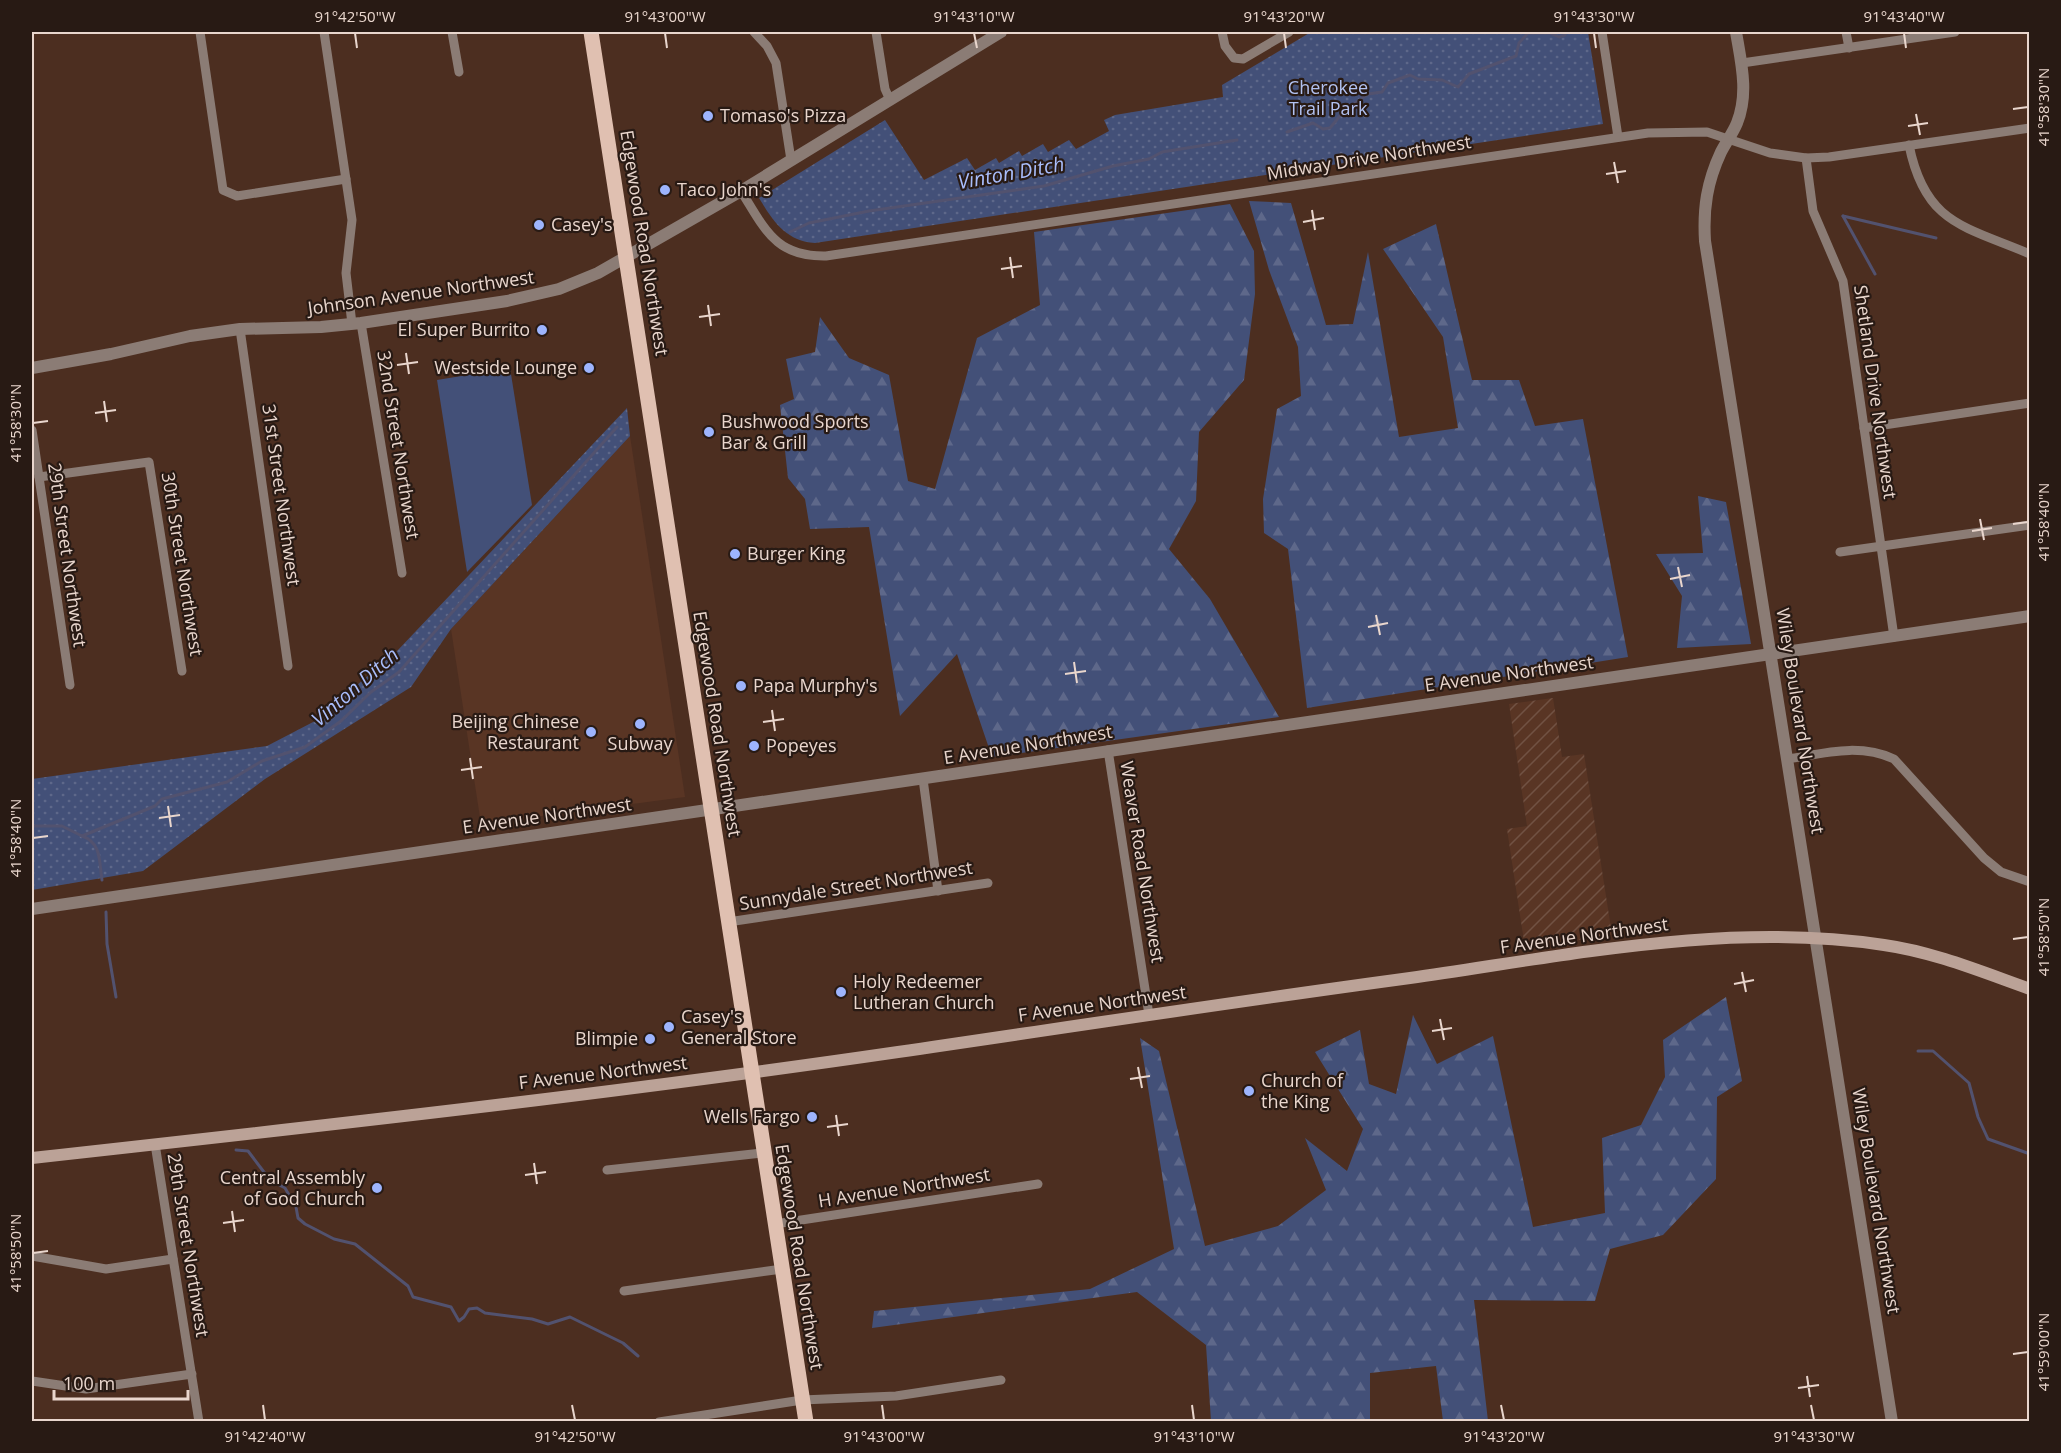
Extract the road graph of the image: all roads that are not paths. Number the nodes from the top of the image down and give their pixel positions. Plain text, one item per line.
1 (200, 32) edge
2 (324, 32) edge
3 (452, 32) edge
4 (591, 32) edge
5 (754, 32) edge
6 (876, 32) edge
7 (1000, 32) edge
8 (1222, 32) edge
9 (1289, 32) edge
10 (1602, 32) edge
11 (1736, 32) edge
12 (1846, 32) edge
13 (1954, 32) edge
14 (984, 36) edge
15 (1849, 48) junction
16 (1742, 63) junction
17 (459, 72) dead end
18 (890, 100) junction
19 (2030, 128) edge
20 (1618, 137) junction
21 (1729, 138) junction
22 (1909, 145) junction
23 (1806, 158) junction
24 (790, 160) junction
25 (346, 179) junction
26 (741, 191) junction
27 (2030, 254) edge
28 (626, 256) junction
29 (356, 323) junction
30 (240, 329) junction
31 (32, 368) edge
32 (2030, 402) edge
33 (1864, 428) junction
34 (32, 430) edge
35 (39, 477) junction
36 (2030, 525) edge
37 (1881, 547) junction
38 (1840, 552) dead end
39 (402, 573) dead end
40 (2030, 616) edge
41 (1894, 637) junction
42 (1770, 655) junction
43 (288, 666) dead end
44 (182, 671) dead end
45 (70, 685) dead end
46 (1108, 750) junction
47 (1788, 759) junction
48 (923, 779) junction
49 (711, 809) junction
50 (2030, 882) edge
51 (988, 883) dead end
52 (938, 891) junction
53 (32, 909) edge
54 (728, 922) junction
55 (1816, 937) junction
56 (2030, 989) edge
57 (1149, 1015) junction
58 (751, 1073) junction
59 (155, 1144) junction
60 (762, 1153) junction
61 (32, 1158) edge
62 (608, 1170) dead end
63 (1038, 1184) dead end
64 (775, 1224) junction
65 (32, 1256) edge
66 (173, 1259) junction
67 (782, 1269) junction
68 (624, 1291) dead end
69 (192, 1374) junction
70 (1001, 1380) dead end
71 (32, 1381) edge
72 (802, 1400) junction
73 (200, 1422) edge
74 (659, 1422) edge
75 (806, 1422) edge
76 (1892, 1422) edge

1 - 25 street
2 - 25 street, 32nd Street Northwest
3 - 17 street
4 - 28 main road, Edgewood Road Northwest
5 - 24 street
6 - 18 street
7 - 14 street, Johnson Avenue Northwest
8 - 9 street
10 - 20 street
11 - 16 street, Wiley Boulevard Northwest
12 - 15 street
13 - 15 street
14 - 18 street, Johnson Avenue Northwest
15 - 16 street
16 - 21 street, Wiley Boulevard Northwest
18 - 24 street, Johnson Avenue Northwest
19 - 22 street, Midway Drive Northwest
20 - 21 street, Midway Drive Northwest
20 - 26 street, Midway Drive Northwest
21 - 23 street, Midway Drive Northwest
21 - 42 street, Wiley Boulevard Northwest
22 - 23 street, Midway Drive Northwest
22 - 27 street
23 - 33 street, Shetland Drive Northwest
24 - 26 street, Johnson Avenue Northwest
25 - 29 street, 32nd Street Northwest
26 - 28 street, Johnson Avenue Northwest
28 - 29 street, Johnson Avenue Northwest
28 - 49 main road, Edgewood Road Northwest
29 - 30 street, Johnson Avenue Northwest
29 - 39 street, 32nd Street Northwest
30 - 31 street, Johnson Avenue Northwest
30 - 43 street, 31st Street Northwest
32 - 33 street
33 - 37 street, Shetland Drive Northwest
34 - 35 street, 29th Street Northwest
35 - 44 street, 30th Street Northwest
35 - 45 street, 29th Street Northwest
36 - 37 street
37 - 38 street
37 - 41 street, Shetland Drive Northwest
40 - 41 street, E Avenue Northwest
41 - 42 street, E Avenue Northwest
42 - 46 street, E Avenue Northwest
42 - 47 street, Wiley Boulevard Northwest
46 - 48 street, E Avenue Northwest
46 - 57 street, Weaver Road Northwest
47 - 50 street
47 - 55 street, Wiley Boulevard Northwest
48 - 49 street, E Avenue Northwest
48 - 52 street
49 - 53 street, E Avenue Northwest
49 - 54 main road, Edgewood Road Northwest
51 - 52 street, Sunnydale Street Northwest
52 - 54 street, Sunnydale Street Northwest
54 - 58 main road, Edgewood Road Northwest
55 - 56 main road, F Avenue Northwest
55 - 57 main road, F Avenue Northwest
55 - 76 street, Wiley Boulevard Northwest
57 - 58 main road, F Avenue Northwest
58 - 59 main road, F Avenue Northwest
58 - 60 main road, Edgewood Road Northwest
59 - 61 main road, F Avenue Northwest
59 - 66 street, 29th Street Northwest
60 - 62 street
60 - 64 main road, Edgewood Road Northwest
63 - 64 street, H Avenue Northwest
64 - 67 main road, Edgewood Road Northwest
65 - 66 street
66 - 69 street, 29th Street Northwest
67 - 68 street
67 - 72 main road, Edgewood Road Northwest
69 - 71 street
69 - 73 street, 29th Street Northwest
70 - 72 street
72 - 74 street
72 - 75 main road, Edgewood Road Northwest

